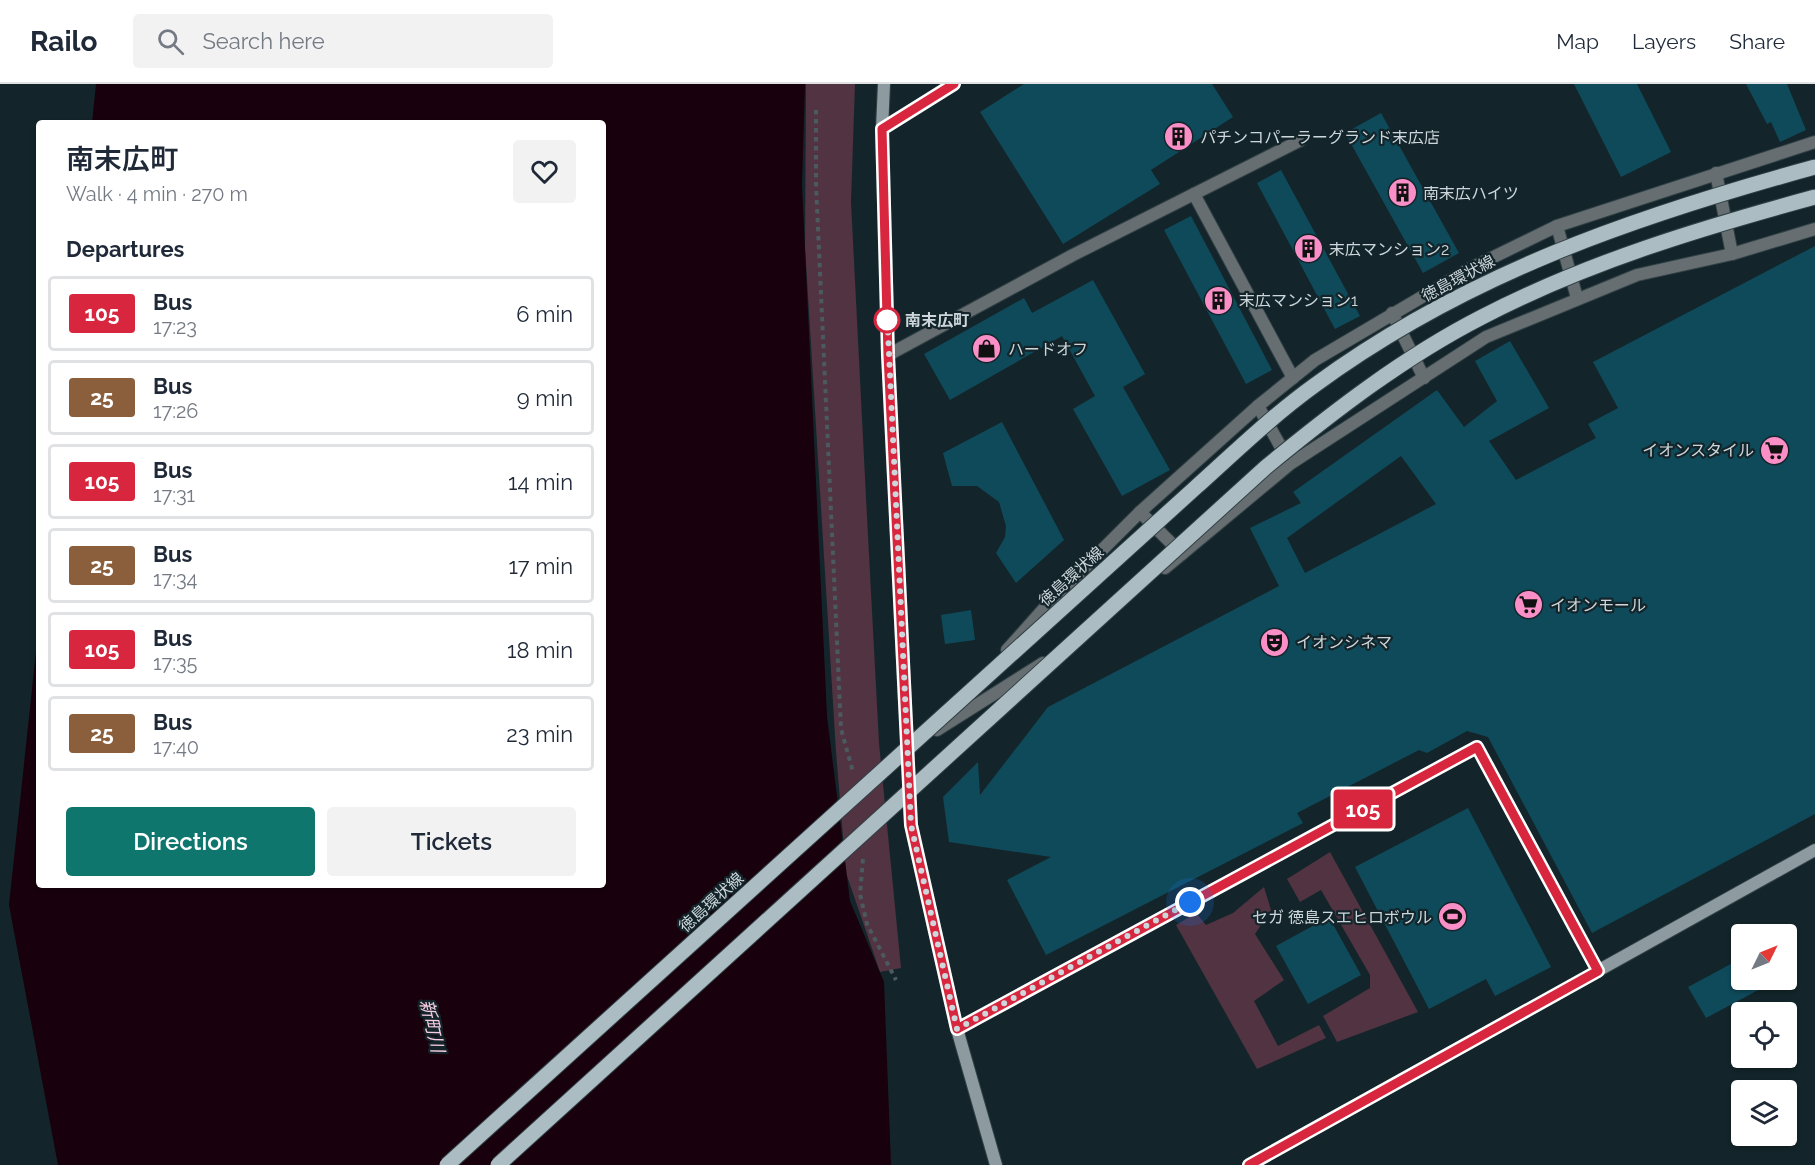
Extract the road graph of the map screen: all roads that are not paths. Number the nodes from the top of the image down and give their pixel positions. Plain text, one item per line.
1 (884, 84) edge
2 (954, 84) edge
3 (882, 129) junction
4 (1301, 140) dead end
5 (1815, 142) edge
6 (1815, 167) edge
7 (1716, 173) junction
8 (1194, 194) junction
9 (1815, 197) edge
10 (1557, 226) junction
11 (1815, 228) edge
12 (1732, 254) junction
13 (1577, 298) junction
14 (1392, 313) junction
15 (888, 355) junction
16 (1293, 378) junction
17 (1424, 378) junction
18 (1257, 406) junction
19 (1290, 464) junction
20 (1140, 512) junction
21 (1182, 554) junction
22 (937, 730) junction
23 (907, 759) junction
24 (1815, 850) edge
25 (1598, 971) junction
26 (957, 1029) junction
27 (447, 1165) edge
28 (498, 1165) edge
29 (996, 1165) edge
30 (1249, 1165) edge

1 - 3 street
2 - 3 street
3 - 15 street
4 - 8 street
5 - 7 street
6 - 27 main road, 徳島環状線, bridge
7 - 10 street
7 - 12 street
8 - 15 street
8 - 16 street
9 - 28 main road, bridge
10 - 13 street
10 - 14 street
11 - 12 street
12 - 13 street
13 - 17 street
14 - 16 street
14 - 17 street
15 - 23 street
16 - 18 street
17 - 19 street
18 - 19 street
18 - 20 street
19 - 21 street
20 - 21 street
20 - 22 street
21 - 22 street
22 - 23 street
23 - 26 street
24 - 25 street
25 - 26 street
25 - 30 street
26 - 29 street

